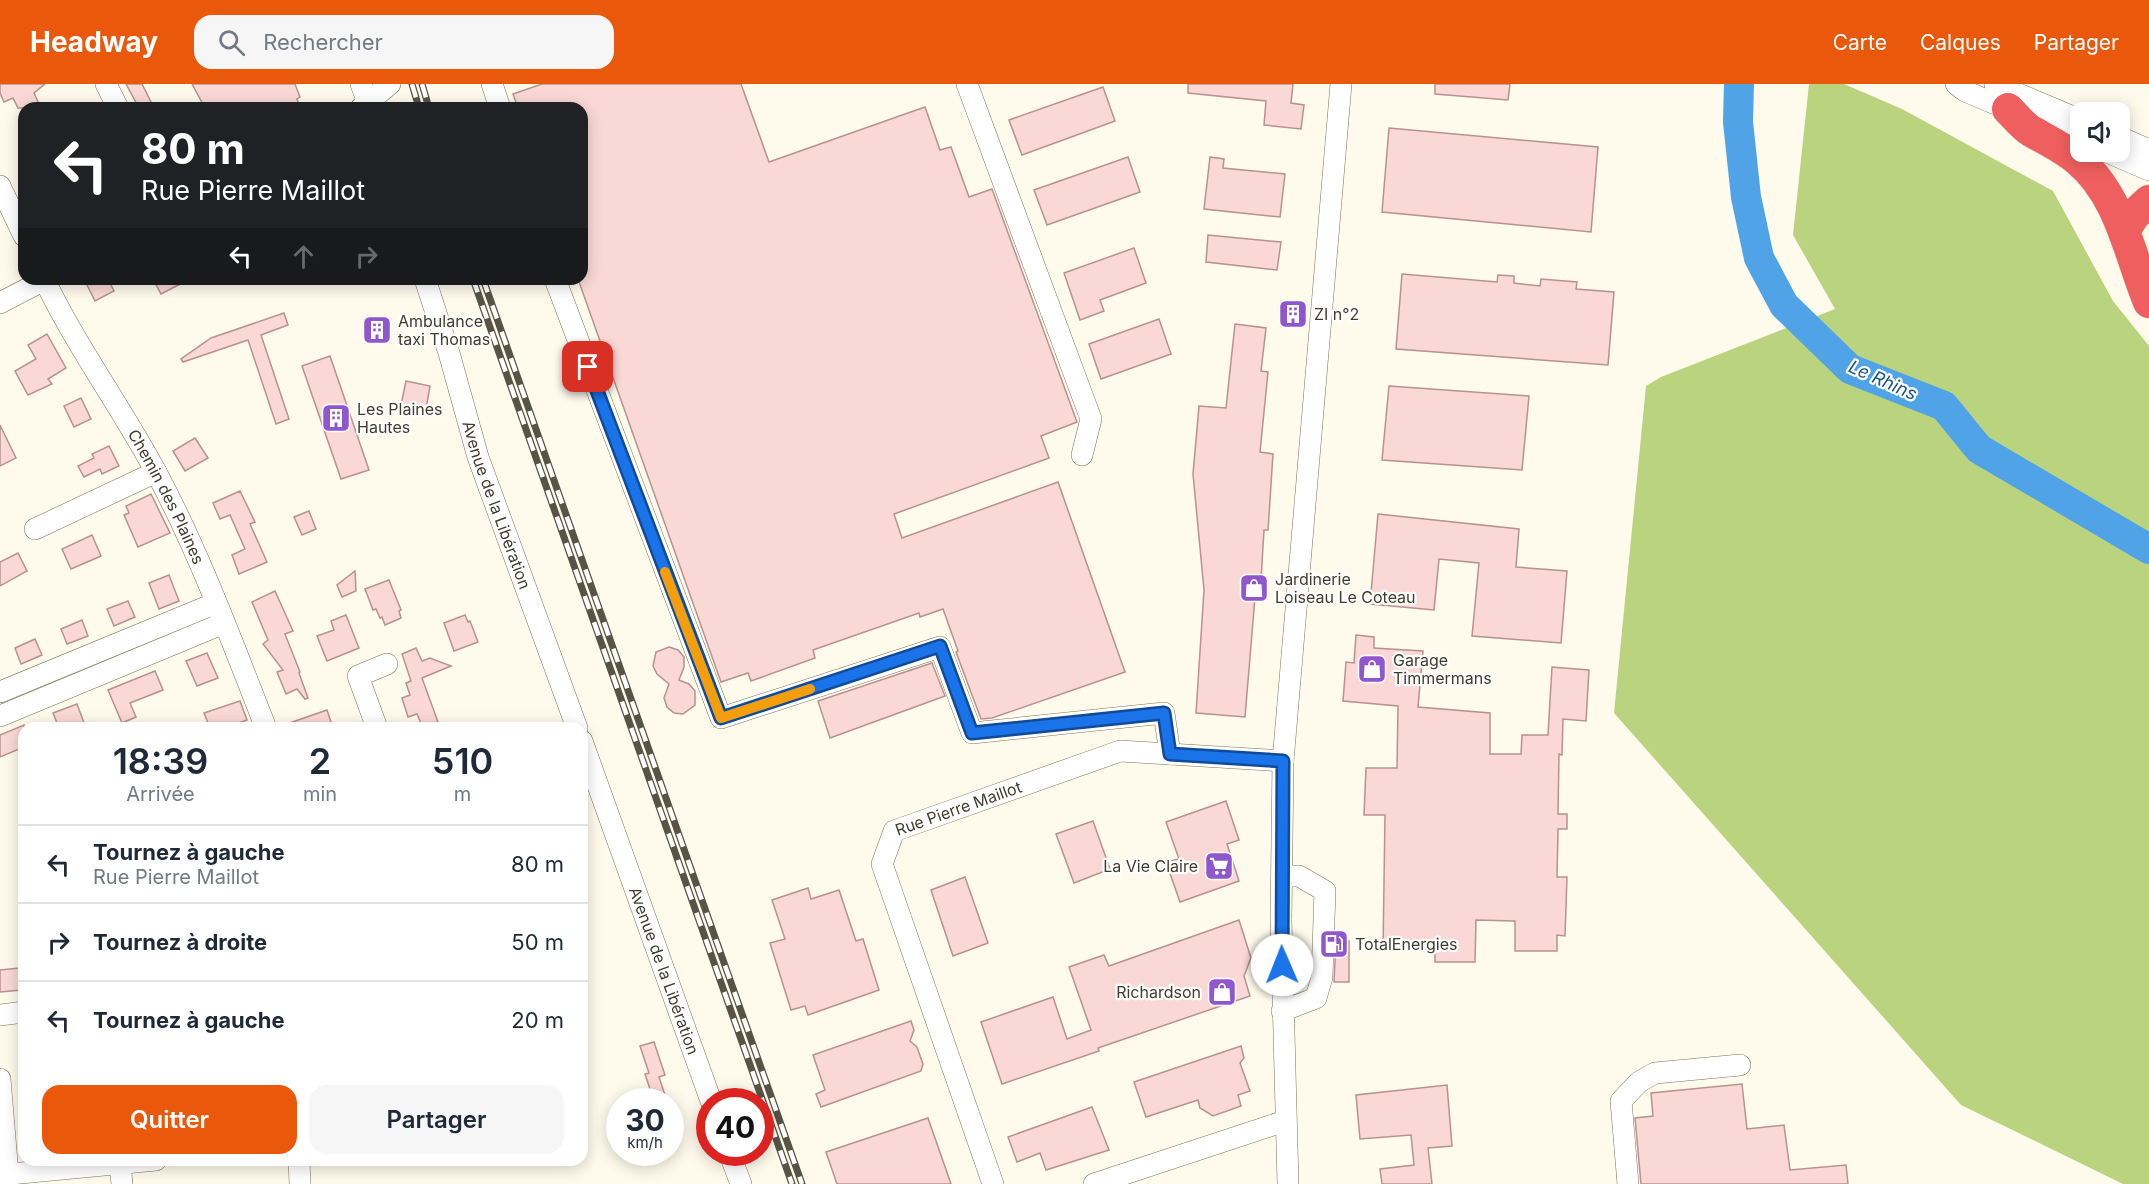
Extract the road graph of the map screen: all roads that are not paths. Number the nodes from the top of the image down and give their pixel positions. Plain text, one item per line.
1 (106, 84) edge
2 (390, 84) edge
3 (492, 84) edge
4 (967, 84) edge
5 (1341, 84) edge
6 (1956, 84) edge
7 (2002, 96) edge
8 (365, 101) edge
9 (115, 102) edge
10 (498, 102) edge
11 (2070, 117) edge
12 (2070, 134) edge
13 (2130, 141) edge
14 (2149, 150) edge
15 (2130, 162) edge
16 (2149, 170) edge
17 (0, 186) edge
18 (2149, 201) edge
19 (18, 224) edge
20 (2124, 231) junction
21 (34, 285) edge
22 (48, 285) edge
23 (427, 285) edge
24 (557, 285) edge
25 (2149, 302) edge
26 (0, 303) edge
27 (1082, 455) dead end
28 (156, 472) junction
29 (35, 529) dead end
30 (216, 603) junction
31 (224, 623) junction
32 (387, 664) dead end
33 (0, 692) edge
34 (0, 716) edge
35 (264, 722) edge
36 (375, 722) edge
37 (575, 722) edge
38 (1170, 754) junction
39 (588, 758) edge
40 (1283, 761) junction
41 (1282, 876) junction
42 (1282, 1011) junction
43 (18, 1013) edge
44 (0, 1015) edge
45 (1740, 1065) dead end
46 (0, 1079) edge
47 (706, 1088) edge
48 (1285, 1121) junction
49 (141, 1166) edge
50 (299, 1166) edge
51 (734, 1166) edge
52 (4, 1174) edge
53 (121, 1174) edge
54 (300, 1184) edge
55 (741, 1184) edge
56 (993, 1184) edge
57 (1094, 1184) edge
58 (1288, 1184) edge
59 (1628, 1184) edge

1 - 9 street
2 - 8 street
3 - 10 street
4 - 27 street
5 - 40 street
6 - 7 street
7 - 11 street
7 - 12 street
7 - 20 highway
13 - 14 street
15 - 16 street
17 - 19 street
18 - 20 highway
20 - 25 highway
21 - 26 street
22 - 28 street, Chemin des Plaines
23 - 37 street, Avenue de la Libération
24 - 38 street
28 - 29 street
28 - 30 street, Chemin des Plaines
30 - 31 street, Chemin des Plaines
30 - 33 street
31 - 34 street
31 - 35 street, Chemin des Plaines
32 - 36 street
38 - 40 street, Rue Pierre Maillot
38 - 56 street, Rue Pierre Maillot
39 - 47 street, Avenue de la Libération
40 - 41 street
41 - 42 street
41 - 42 street
42 - 48 street
43 - 44 street
45 - 59 street
46 - 52 street
48 - 57 street
48 - 58 street
49 - 53 street
50 - 54 street
51 - 55 street
52 - 53 street

